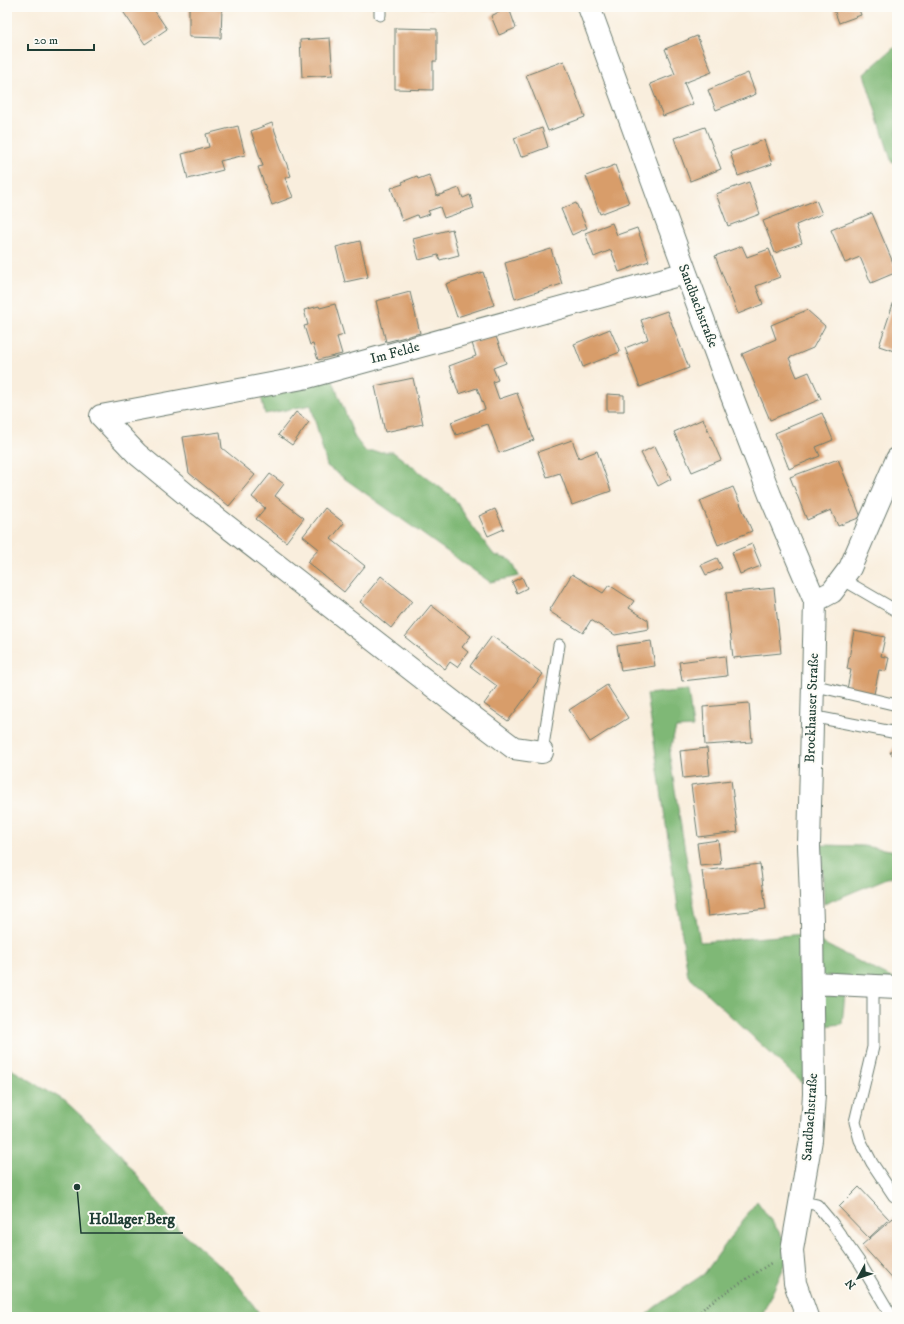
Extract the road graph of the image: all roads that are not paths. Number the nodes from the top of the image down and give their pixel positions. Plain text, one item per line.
1 (589, 7) edge
2 (686, 273) junction
3 (897, 459) edge
4 (842, 579) junction
5 (815, 601) junction
6 (897, 611) edge
7 (559, 645) dead end
8 (812, 685) junction
9 (897, 705) edge
10 (811, 716) junction
11 (897, 733) edge
12 (542, 752) joint
13 (813, 983) junction
14 (873, 986) junction
15 (897, 987) edge
16 (894, 1196) dead end
17 (800, 1201) junction
18 (807, 1317) edge
19 (892, 1317) edge

1 - 2 street, Sandbachstraße
2 - 5 street, Sandbachstraße
2 - 12 street, Im Felde
3 - 4 street
4 - 5 street
4 - 6 lane
5 - 8 street, Brockhauser Straße
7 - 12 lane
8 - 9 lane
8 - 10 street, Brockhauser Straße
10 - 11 lane
10 - 13 street, Brockhauser Straße
13 - 14 street
13 - 17 street, Sandbachstraße
14 - 15 street
14 - 16 lane
17 - 18 street, Sandbachstraße
17 - 19 lane

